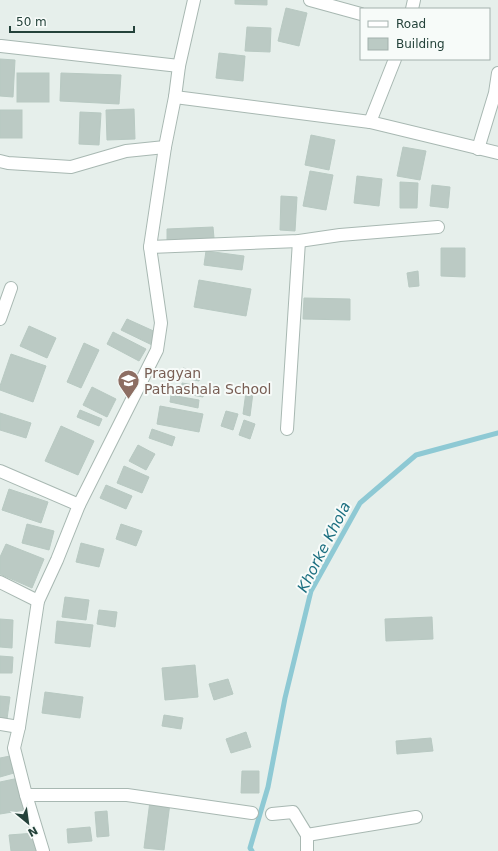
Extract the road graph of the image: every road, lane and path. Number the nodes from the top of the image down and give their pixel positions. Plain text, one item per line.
1 (194, 0) edge
2 (310, 0) edge
3 (360, 14) edge
4 (1, 46) dead end
5 (395, 60) edge
6 (179, 66) junction
7 (498, 73) edge
8 (496, 94) edge
9 (175, 97) junction
10 (370, 122) junction
11 (165, 147) junction
12 (478, 149) junction
13 (498, 154) edge
14 (0, 161) edge
15 (438, 227) dead end
16 (299, 241) junction
17 (150, 247) junction
18 (10, 288) dead end
19 (0, 319) edge
20 (287, 429) dead end
21 (0, 471) edge
22 (79, 505) junction
23 (0, 582) edge
24 (38, 601) junction
25 (0, 724) edge
26 (19, 727) junction
27 (26, 794) junction
28 (252, 813) dead end
29 (272, 814) dead end
30 (416, 817) dead end
31 (306, 834) junction
32 (43, 851) edge
33 (307, 851) edge

1 - 6 street
2 - 3 street
4 - 6 street
5 - 10 street
6 - 9 street
7 - 8 street
8 - 12 street
9 - 10 street
9 - 11 street
10 - 12 street
11 - 14 street
11 - 17 street
12 - 13 street
15 - 16 street
16 - 17 street
16 - 20 street
17 - 22 street
18 - 19 street
21 - 22 street
22 - 24 street
23 - 24 street
24 - 26 street
25 - 26 street
26 - 27 street
27 - 28 street
27 - 32 street
29 - 31 street
30 - 31 street
31 - 33 street

